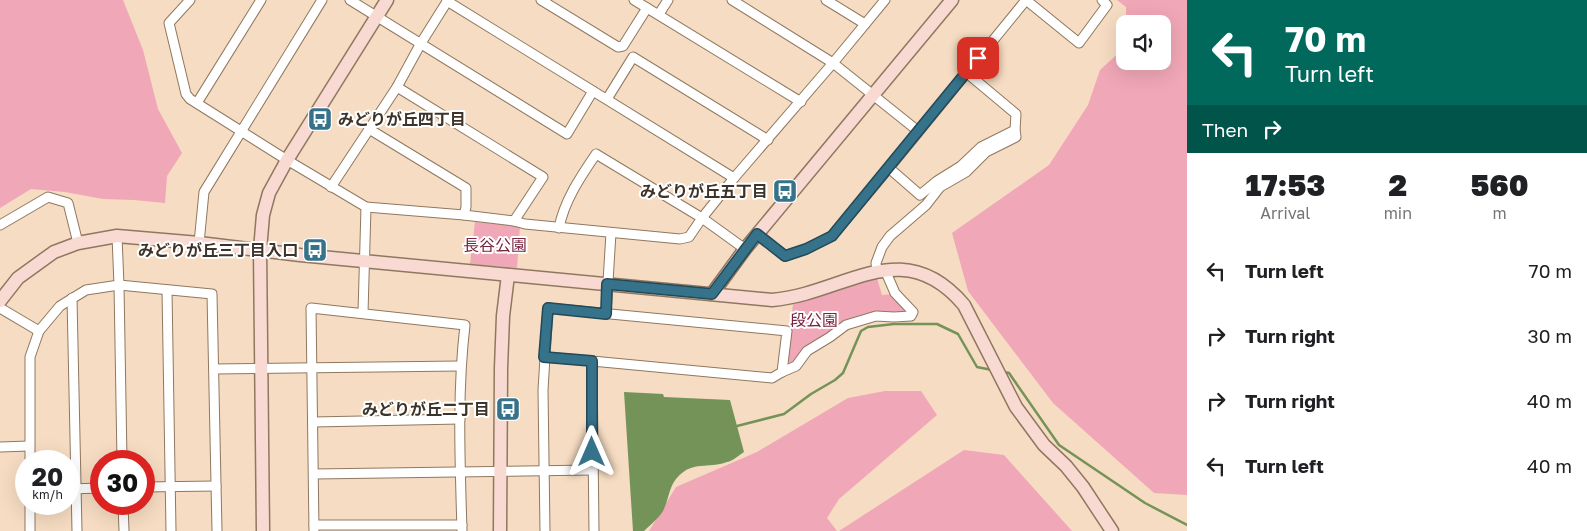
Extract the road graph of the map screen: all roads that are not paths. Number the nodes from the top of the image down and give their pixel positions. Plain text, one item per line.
1 (190, 0) edge
2 (261, 0) edge
3 (322, 0) edge
4 (350, 0) edge
5 (387, 0) edge
6 (541, 0) edge
7 (634, 0) edge
8 (668, 0) edge
9 (732, 0) edge
10 (826, 0) edge
11 (885, 0) edge
12 (952, 0) edge
13 (1026, 0) edge
14 (1102, 0) edge
15 (448, 1) edge
16 (647, 8) junction
17 (659, 14) junction
18 (377, 16) junction
19 (865, 24) junction
20 (421, 43) junction
21 (833, 63) junction
22 (967, 73) junction
23 (397, 86) junction
24 (593, 91) junction
25 (873, 95) junction
26 (607, 99) junction
27 (801, 102) junction
28 (197, 103) junction
29 (369, 129) junction
30 (1015, 130) junction
31 (242, 132) junction
32 (918, 132) junction
33 (768, 140) junction
34 (287, 160) junction
35 (890, 168) junction
36 (734, 178) junction
37 (331, 187) junction
38 (366, 207) junction
39 (464, 215) junction
40 (702, 218) junction
41 (514, 221) junction
42 (0, 225) edge
43 (559, 228) junction
44 (611, 233) junction
45 (757, 234) junction
46 (117, 236) junction
47 (78, 243) junction
48 (199, 243) junction
49 (745, 249) junction
50 (260, 250) junction
51 (363, 261) junction
52 (881, 271) junction
53 (508, 275) junction
54 (607, 284) junction
55 (120, 285) junction
56 (167, 290) junction
57 (712, 294) junction
58 (72, 298) junction
59 (0, 301) edge
60 (0, 308) edge
61 (363, 313) junction
62 (606, 314) junction
63 (39, 331) junction
64 (544, 357) junction
65 (592, 361) junction
66 (312, 366) junction
67 (460, 366) junction
68 (214, 368) junction
69 (261, 369) junction
70 (782, 372) junction
71 (460, 419) junction
72 (313, 422) junction
73 (29, 446) junction
74 (0, 447) edge
75 (29, 450) edge
76 (73, 450) edge
77 (122, 450) edge
78 (459, 470) junction
79 (592, 470) junction
80 (500, 471) junction
81 (545, 472) junction
82 (314, 474) junction
83 (216, 486) junction
84 (155, 487) edge
85 (171, 487) junction
86 (30, 515) edge
87 (75, 515) edge
88 (123, 515) edge
89 (314, 528) edge
90 (462, 528) edge
91 (30, 531) edge
92 (77, 531) edge
93 (124, 531) edge
94 (171, 531) edge
95 (217, 531) edge
96 (263, 531) edge
97 (500, 531) edge
98 (545, 531) edge
99 (594, 531) edge
100 (1112, 531) edge

1 - 28 street
2 - 28 street
3 - 31 street
4 - 18 street
5 - 18 street
6 - 16 street
7 - 16 street
8 - 17 street
9 - 21 street
10 - 19 street
11 - 19 street
12 - 25 street
13 - 14 street
13 - 22 street
15 - 20 street
15 - 24 street
16 - 17 street
17 - 27 street
18 - 20 street
18 - 34 street
19 - 21 street
20 - 23 street
20 - 24 street
21 - 25 street
21 - 27 street
22 - 30 street
22 - 32 street
23 - 29 street
23 - 41 street
24 - 26 street
25 - 32 street
25 - 45 street
26 - 33 street
26 - 36 street
27 - 33 street
28 - 31 street
29 - 37 street
29 - 39 street
30 - 35 street
30 - 52 street
31 - 34 street
31 - 48 street
32 - 35 street
33 - 36 street
34 - 37 street
34 - 50 street
35 - 45 street
36 - 40 street
37 - 38 street
38 - 39 street
38 - 51 street
39 - 41 street
40 - 43 street
40 - 44 street
40 - 49 street
41 - 43 street
42 - 47 street
43 - 44 street
44 - 54 street
45 - 49 street
46 - 47 street
46 - 48 street
46 - 55 street
47 - 59 street
48 - 50 street
49 - 57 street
50 - 51 street
50 - 69 street
51 - 53 street
51 - 61 street
52 - 57 street
52 - 70 street
52 - 100 street
53 - 54 street
53 - 80 street
54 - 57 street
54 - 62 street
55 - 56 street
55 - 58 street
55 - 77 street
56 - 68 street
56 - 85 street
58 - 63 street
58 - 76 street
60 - 63 street
61 - 66 street
61 - 67 street
62 - 64 street
62 - 70 street
63 - 73 street
64 - 65 street
64 - 81 street
65 - 70 street
65 - 79 street
66 - 67 street
66 - 69 street
66 - 72 street
67 - 71 street
68 - 69 street
68 - 83 street
69 - 96 street
71 - 72 street
71 - 78 street
72 - 82 street
73 - 74 street
73 - 75 street
78 - 80 street
78 - 82 street
78 - 90 street
79 - 81 street
79 - 99 street
80 - 81 street
80 - 97 street
81 - 98 street
82 - 89 street
83 - 85 street
83 - 95 street
84 - 85 street
85 - 94 street
86 - 91 street
87 - 92 street
88 - 93 street
89 - 90 street

